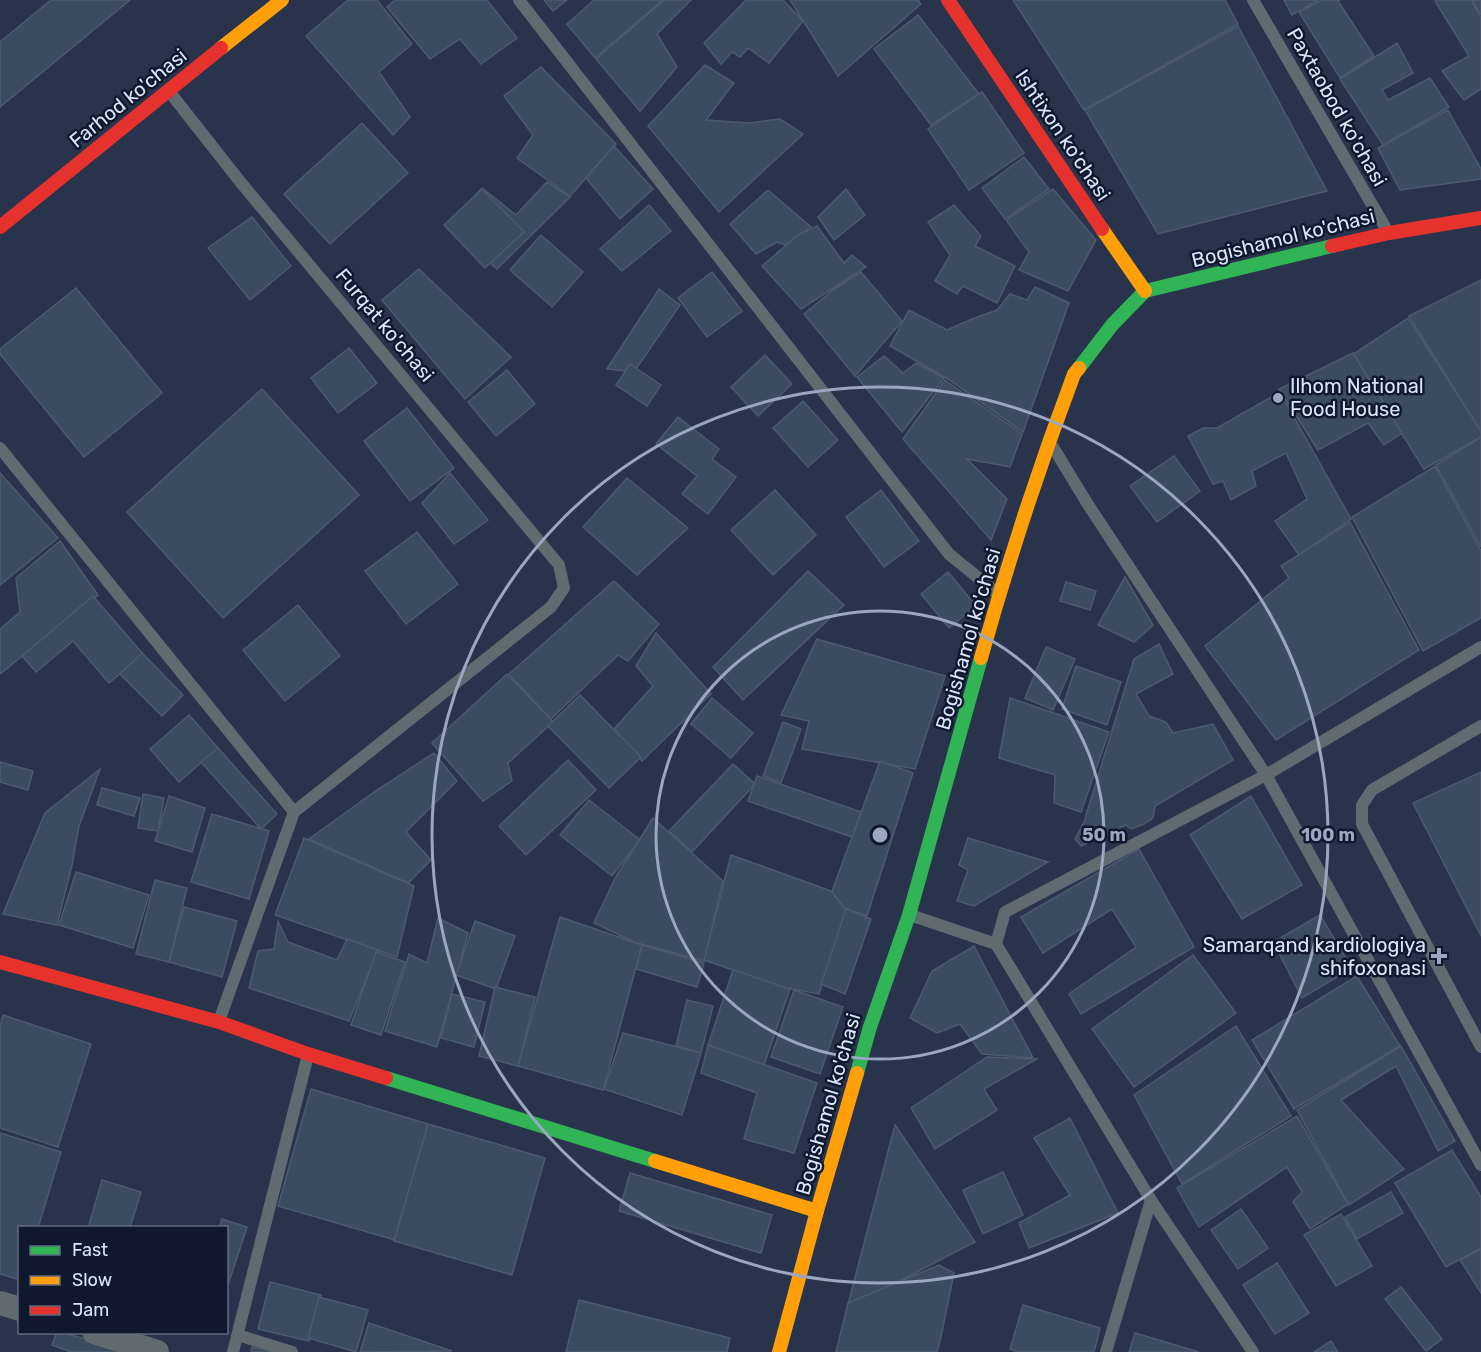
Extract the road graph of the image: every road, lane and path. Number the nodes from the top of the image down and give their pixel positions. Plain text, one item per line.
1 (282, 0) edge
2 (519, 0) edge
3 (948, 0) edge
4 (1252, 0) edge
5 (168, 90) junction
6 (1481, 218) edge
7 (0, 227) edge
8 (1389, 232) junction
9 (1145, 291) junction
10 (1049, 441) junction
11 (0, 448) edge
12 (999, 595) junction
13 (1481, 647) edge
14 (1481, 726) edge
15 (1266, 775) junction
16 (294, 812) junction
17 (909, 915) junction
18 (996, 944) junction
19 (0, 962) edge
20 (219, 1022) junction
21 (1481, 1047) edge
22 (308, 1054) junction
23 (1481, 1165) edge
24 (1151, 1200) junction
25 (817, 1211) junction
26 (0, 1303) edge
27 (18, 1309) edge
28 (100, 1334) edge
29 (238, 1335) junction
30 (157, 1352) edge
31 (232, 1352) edge
32 (292, 1352) edge
33 (779, 1352) edge
34 (1106, 1352) edge
35 (1253, 1352) edge

1 - 5 street, Farhod ko'chasi
2 - 12 lane
3 - 9 street, Ishtixon ko'chasi
4 - 8 lane, Paxtaobod ko'chasi
5 - 7 street, Farhod ko'chasi
5 - 16 lane, Furqat ko'chasi
6 - 8 street, Bogishamol ko'chasi
8 - 9 street, Bogishamol ko'chasi
9 - 10 street, Bogishamol ko'chasi
10 - 12 street, Bogishamol ko'chasi
10 - 15 lane
11 - 16 lane
12 - 17 street, Bogishamol ko'chasi
13 - 15 lane
14 - 21 lane
15 - 18 lane
15 - 23 lane
16 - 20 lane
17 - 18 lane
17 - 25 street, Bogishamol ko'chasi
18 - 24 lane
19 - 20 street
20 - 22 street
22 - 25 street
22 - 29 lane
24 - 34 lane
24 - 35 lane
25 - 33 street, Bogishamol ko'chasi
26 - 27 street
28 - 30 street
29 - 31 lane
29 - 32 lane

